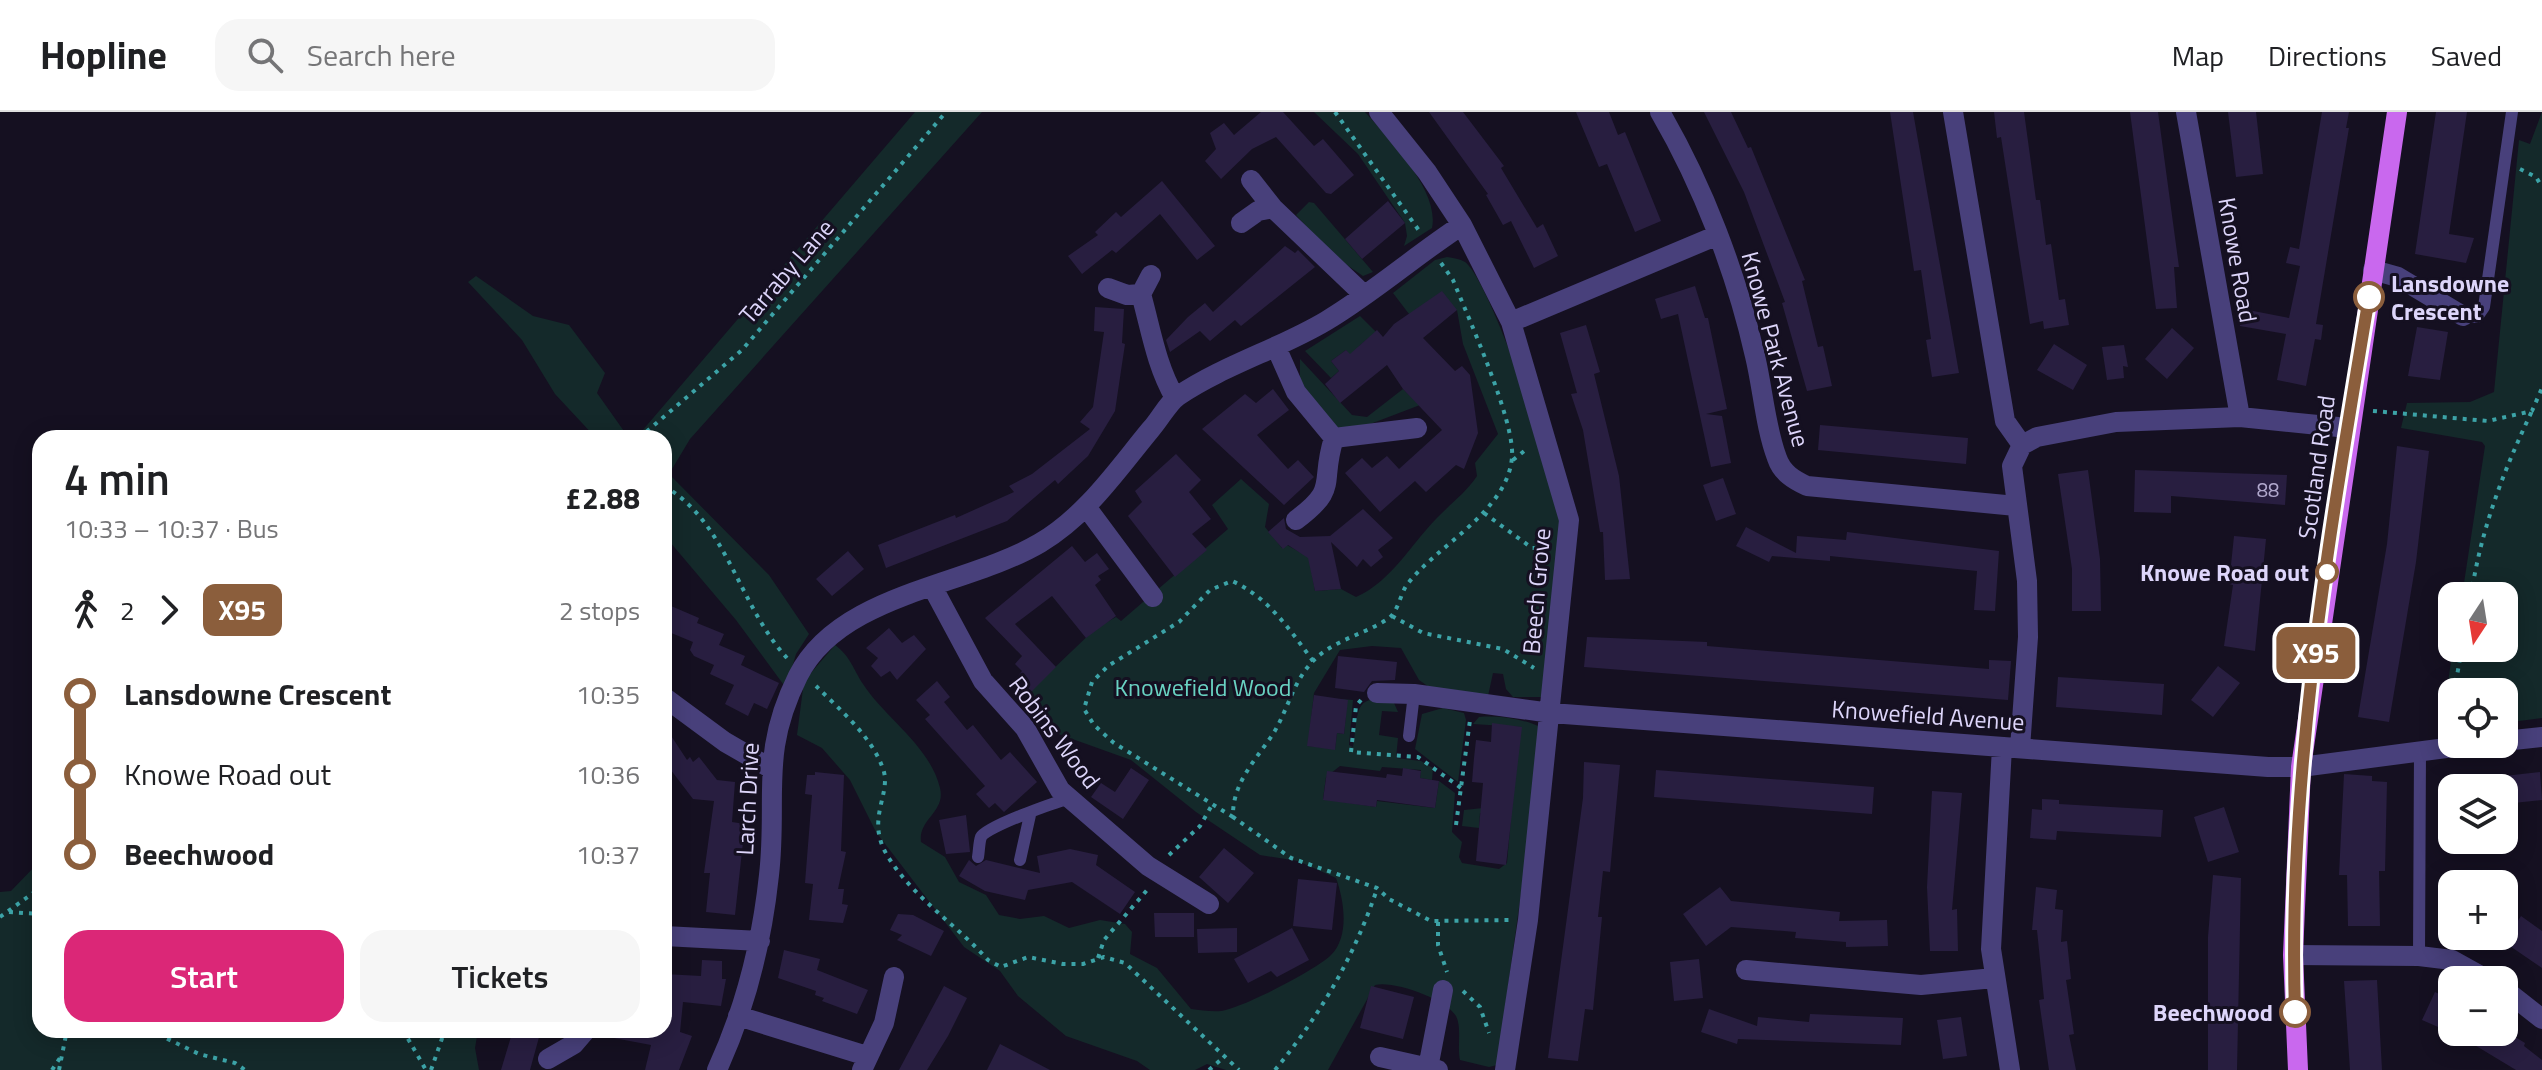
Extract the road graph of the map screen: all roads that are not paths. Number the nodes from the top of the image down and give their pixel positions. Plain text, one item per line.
1 (1379, 112) edge
2 (1660, 112) edge
3 (1953, 112) edge
4 (2186, 112) edge
5 (2397, 112) edge
6 (2512, 112) edge
7 (1251, 180) dead end
8 (1273, 208) junction
9 (1241, 223) dead end
10 (1462, 225) junction
11 (1718, 235) junction
12 (2373, 270) junction
13 (1151, 275) dead end
14 (1108, 288) dead end
15 (1141, 294) junction
16 (1363, 294) junction
17 (2463, 316) joint
18 (1511, 322) junction
19 (1276, 347) junction
20 (1175, 398) junction
21 (2240, 417) junction
22 (2350, 418) junction
23 (1417, 428) dead end
24 (1334, 438) junction
25 (2022, 445) junction
26 (2016, 506) junction
27 (1087, 508) junction
28 (1296, 520) dead end
29 (933, 588) junction
30 (1153, 597) dead end
31 (1377, 693) road end
32 (1414, 694) junction
33 (672, 703) edge
34 (1551, 713) junction
35 (1409, 736) dead end
36 (2542, 737) edge
37 (2518, 740) edge
38 (2011, 747) junction
39 (2438, 748) edge
40 (2420, 750) junction
41 (2301, 767) junction
42 (770, 768) junction
43 (1069, 799) junction
44 (1030, 815) junction
45 (978, 857) dead end
46 (1020, 860) dead end
47 (1209, 904) dead end
48 (672, 936) edge
49 (760, 941) junction
50 (2293, 955) junction
51 (2419, 956) junction
52 (2463, 966) edge
53 (1746, 970) dead end
54 (894, 977) dead end
55 (1994, 978) junction
56 (1443, 990) dead end
57 (2518, 1000) edge
58 (738, 1016) junction
59 (2542, 1019) edge
60 (579, 1038) edge
61 (1380, 1057) dead end
62 (548, 1059) dead end
63 (864, 1063) edge
64 (1505, 1066) edge
65 (1434, 1069) edge
66 (717, 1070) edge
67 (2010, 1070) edge
68 (2298, 1070) edge

1 - 10 street, Beech Grove
2 - 11 street, Knowe Park Avenue
3 - 25 street
4 - 21 street, Knowe Road
5 - 12 main road, Scotland Road
6 - 17 lane
7 - 8 street
8 - 9 street
8 - 16 street
10 - 16 street, Larch Drive
10 - 18 street, Beech Grove
11 - 18 street
11 - 26 street, Knowe Park Avenue
12 - 17 street
12 - 22 main road, Scotland Road
13 - 15 street
14 - 15 street
15 - 20 street
16 - 19 street, Larch Drive
18 - 34 street, Beech Grove
19 - 20 street, Larch Drive
19 - 24 street
20 - 27 street, Larch Drive
21 - 22 street
21 - 25 street
22 - 41 main road, Scotland Road
23 - 24 street
24 - 28 street
25 - 26 street
26 - 38 street
27 - 29 street, Larch Drive
27 - 30 street
29 - 42 street, Larch Drive
29 - 43 street, Robins Wood
31 - 32 street, Knowefield Avenue
32 - 34 street, Knowefield Avenue
32 - 35 lane
33 - 42 street
34 - 38 street, Knowefield Avenue
34 - 64 street, Beech Grove
36 - 37 street
38 - 41 street, Knowefield Avenue
38 - 55 street
39 - 40 street, Knowefield Avenue
40 - 41 street, Knowefield Avenue
40 - 51 lane
41 - 50 main road, Scotland Road
42 - 49 street, Larch Drive
43 - 44 lane
43 - 47 street, Robins Wood
44 - 45 lane
44 - 46 lane
48 - 49 street
49 - 58 street, Larch Drive
50 - 51 street
50 - 68 main road, Scotland Road
51 - 52 street
53 - 55 street
54 - 63 street
55 - 67 street
56 - 65 street
57 - 59 street
58 - 63 street
58 - 66 street, Larch Drive
60 - 62 street
61 - 65 street

